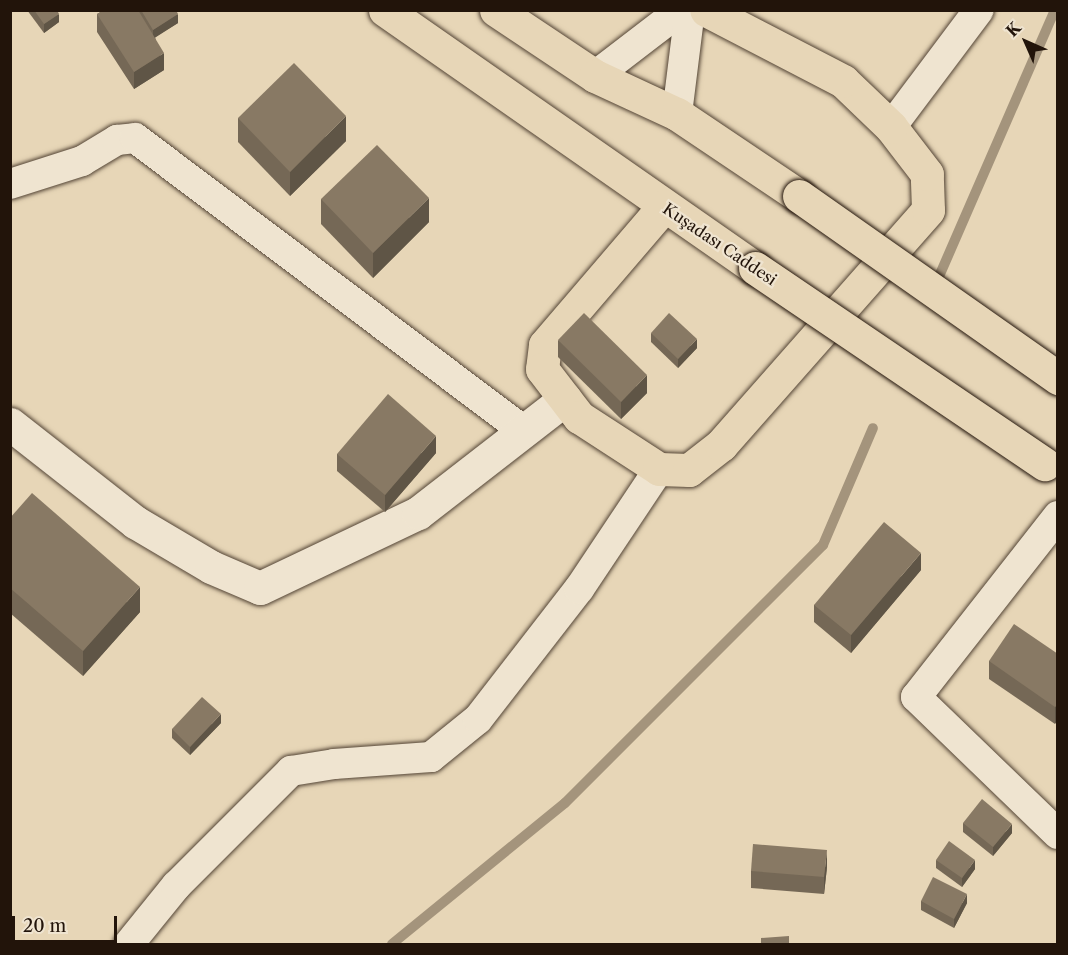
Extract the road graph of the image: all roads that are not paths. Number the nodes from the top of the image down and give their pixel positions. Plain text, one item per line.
1 (385, 10) edge
2 (496, 10) edge
3 (681, 10) edge
4 (690, 10) edge
5 (706, 10) edge
6 (979, 10) edge
7 (595, 76) junction
8 (677, 114) junction
9 (891, 127) junction
10 (10, 184) edge
11 (664, 206) junction
12 (1058, 378) edge
13 (565, 399) junction
14 (10, 424) edge
15 (524, 431) junction
16 (1051, 468) edge
17 (659, 470) junction
18 (1058, 516) edge
19 (1058, 834) edge
20 (129, 945) edge

1 - 11 main road, Kuşadası Caddesi
2 - 7 main road
3 - 7 street
4 - 8 street
5 - 9 main road
6 - 9 street
7 - 8 main road
8 - 12 main road, bridge
9 - 17 main road
10 - 15 street
11 - 13 main road
11 - 16 main road, Kuşadası Caddesi, bridge
13 - 15 street
13 - 17 main road
14 - 15 street
17 - 20 street
18 - 19 street

